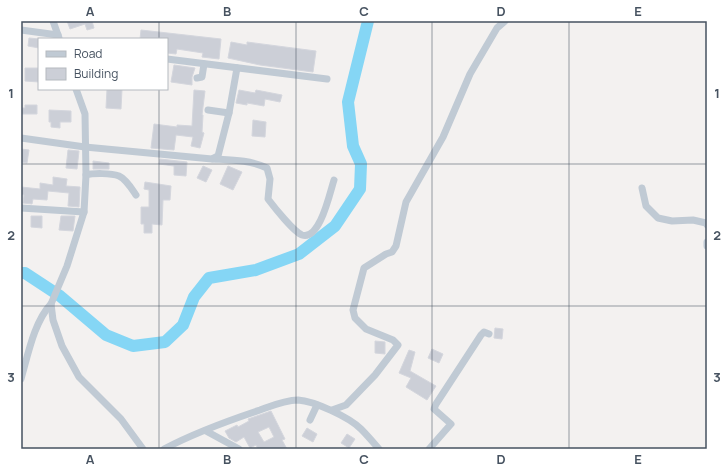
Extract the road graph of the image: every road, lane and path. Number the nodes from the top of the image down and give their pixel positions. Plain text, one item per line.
1 (53, 21) edge
2 (505, 21) edge
3 (21, 30) edge
4 (59, 37) edge
5 (168, 59) edge
6 (204, 64) junction
7 (237, 68) junction
8 (197, 78) dead end
9 (327, 79) dead end
10 (76, 90) edge
11 (208, 110) dead end
12 (229, 113) junction
13 (21, 138) edge
14 (85, 147) junction
15 (212, 159) junction
16 (86, 175) junction
17 (334, 180) dead end
18 (642, 188) dead end
19 (136, 195) dead end
20 (21, 208) edge
21 (84, 212) junction
22 (707, 224) edge
23 (707, 242) edge
24 (707, 246) edge
25 (51, 304) junction
26 (489, 334) dead end
27 (21, 379) edge
28 (317, 405) junction
29 (332, 410) junction
30 (310, 420) dead end
31 (206, 431) junction
32 (143, 449) edge
33 (164, 449) edge
34 (239, 449) edge
35 (379, 449) edge
36 (429, 449) edge

1 - 4 street
2 - 29 street
3 - 4 street
5 - 6 street
6 - 7 street
6 - 8 street
7 - 9 street
7 - 12 street
10 - 14 street
11 - 12 street
12 - 15 street
13 - 14 street
14 - 15 street
14 - 16 street
15 - 17 street
16 - 19 street
16 - 21 street
18 - 22 street
20 - 21 street
21 - 25 street
23 - 24 street
25 - 27 street
25 - 32 street
26 - 36 street
28 - 29 street
28 - 30 street
28 - 31 street
29 - 35 street
31 - 33 street
31 - 34 street

